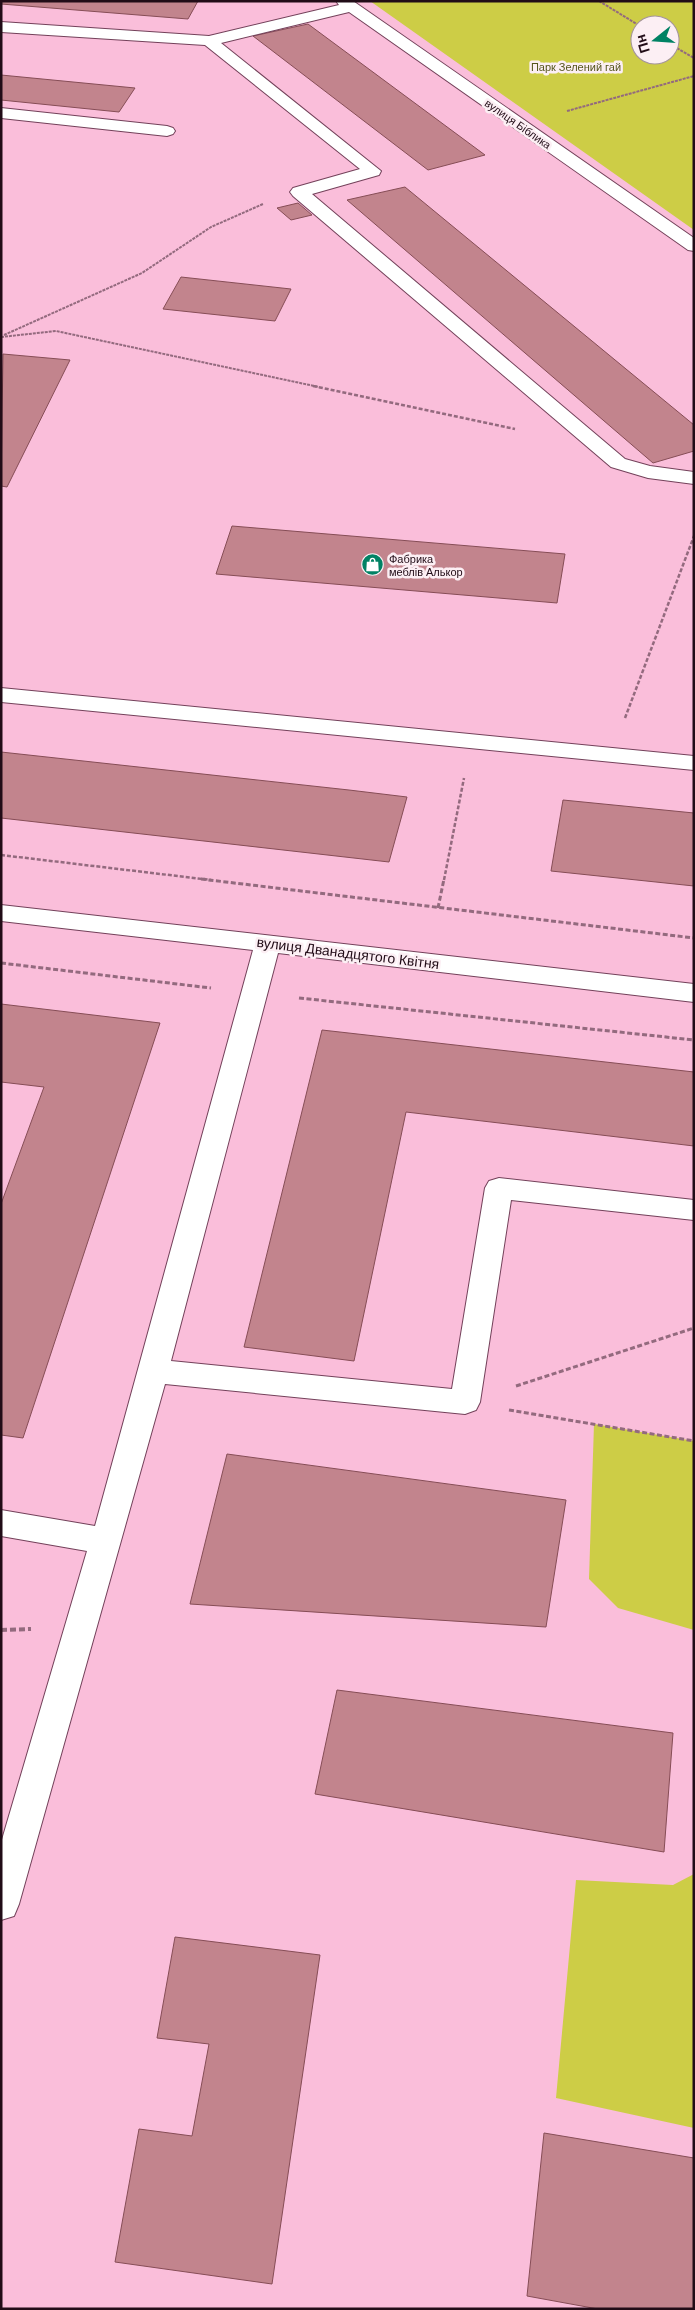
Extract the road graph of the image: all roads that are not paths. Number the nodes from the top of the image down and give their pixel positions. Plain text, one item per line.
1 (347, 4) edge
2 (1, 27) edge
3 (209, 41) junction
4 (1, 113) edge
5 (167, 131) dead end
6 (694, 246) edge
7 (694, 478) edge
8 (1, 695) edge
9 (694, 763) edge
10 (1, 913) edge
11 (268, 943) junction
12 (694, 993) edge
13 (694, 1210) edge
14 (154, 1371) junction
15 (1, 1523) edge
16 (106, 1541) junction
17 (1, 1904) edge

1 - 3 street
1 - 6 street, вулиця Біблика
2 - 3 street
3 - 7 street
4 - 5 street
8 - 9 street
10 - 11 street, вулиця Дванадцятого Квітня
11 - 12 street, вулиця Дванадцятого Квітня
11 - 14 street
13 - 14 street
14 - 16 street
15 - 16 street
16 - 17 street

